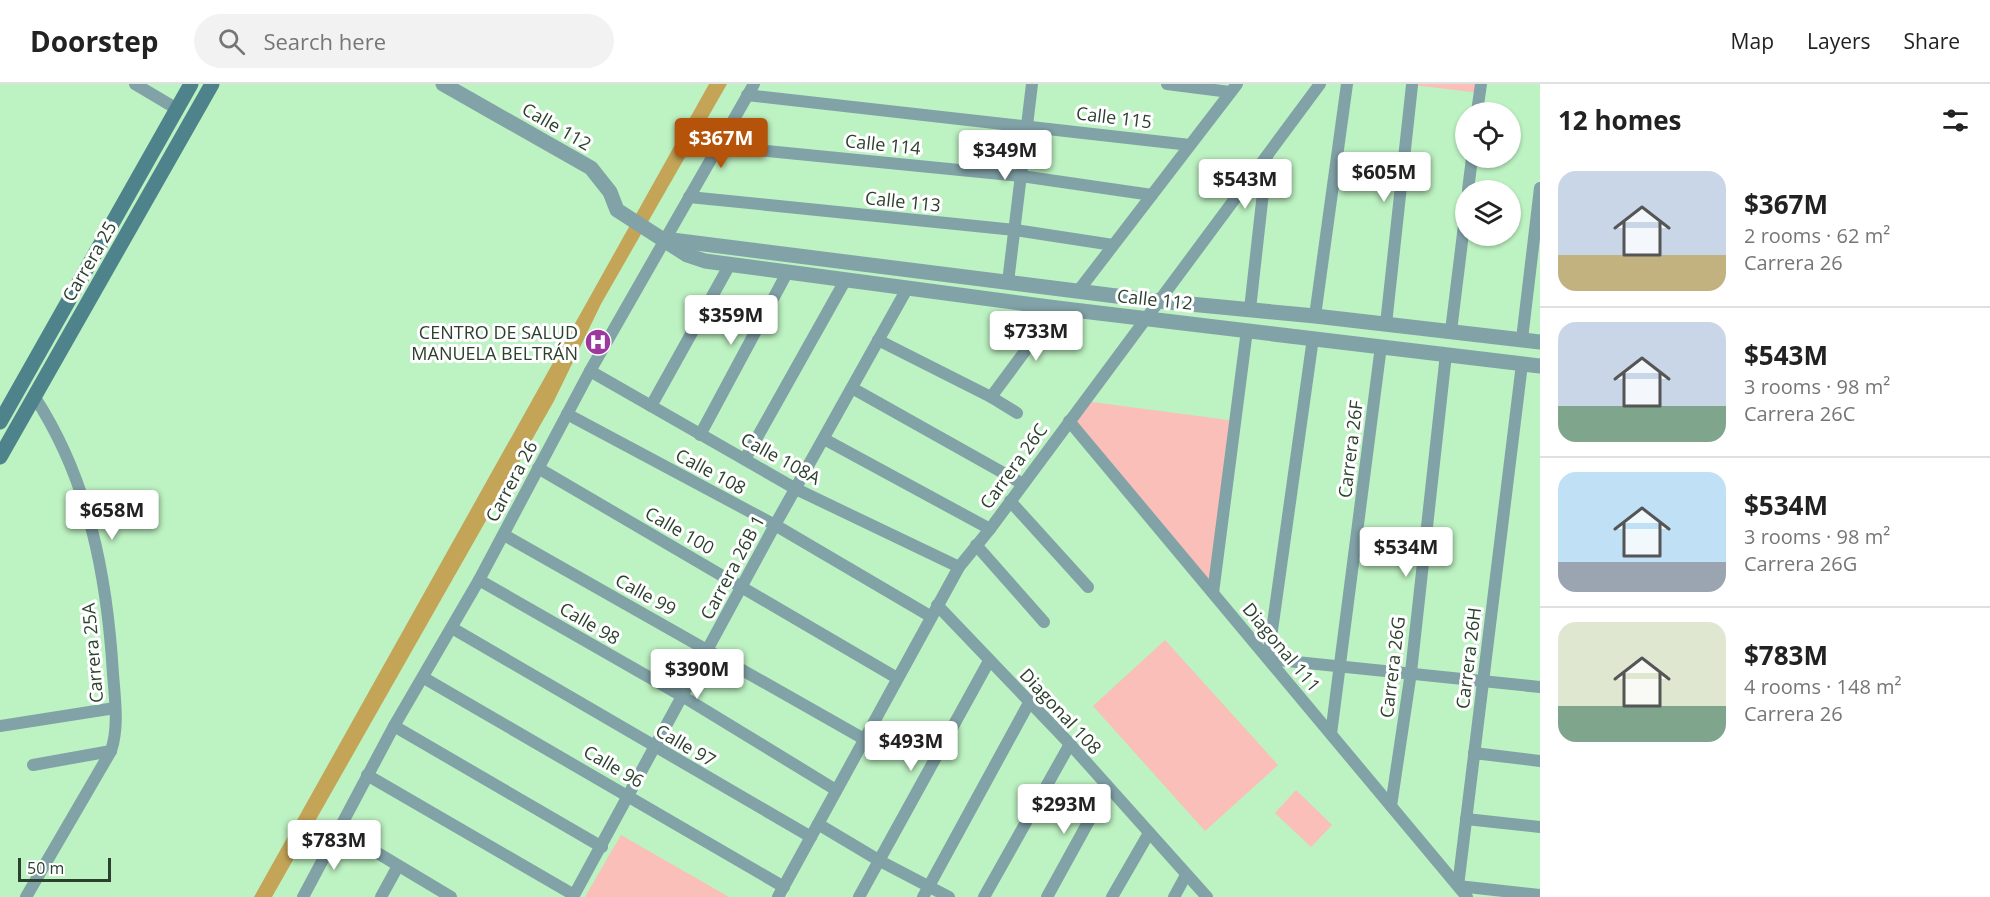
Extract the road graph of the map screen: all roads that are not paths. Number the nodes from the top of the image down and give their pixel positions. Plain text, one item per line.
1 (135, 84) edge
2 (191, 84) edge
3 (212, 84) edge
4 (443, 84) edge
5 (1032, 84) edge
6 (1167, 84) edge
7 (1320, 84) edge
8 (1347, 84) edge
9 (1481, 84) edge
10 (1412, 85) edge
11 (1233, 88) edge
12 (750, 89) edge
13 (1478, 102) edge
14 (177, 109) junction
15 (1027, 125) junction
16 (1190, 145) junction
17 (717, 146) junction
18 (1267, 156) junction
19 (1021, 176) junction
20 (1540, 188) edge
21 (1152, 195) junction
22 (689, 197) junction
23 (1014, 230) junction
24 (661, 237) junction
25 (1113, 245) junction
26 (1461, 246) edge
27 (729, 266) junction
28 (788, 271) junction
29 (846, 279) junction
30 (1008, 282) junction
31 (908, 287) junction
32 (1079, 290) junction
33 (1159, 301) junction
34 (1057, 308) junction
35 (1250, 309) junction
36 (1315, 315) junction
37 (1146, 318) junction
38 (1386, 324) junction
39 (1247, 330) junction
40 (1451, 331) junction
41 (1313, 338) junction
42 (1522, 339) junction
43 (878, 340) junction
44 (1540, 342) edge
45 (1381, 346) junction
46 (1446, 354) junction
47 (1522, 364) junction
48 (1540, 366) edge
49 (590, 371) junction
50 (852, 388) junction
51 (34, 396) junction
52 (991, 397) junction
53 (651, 406) junction
54 (1017, 413) dead end
55 (567, 414) junction
56 (1069, 421) junction
57 (0, 422) edge
58 (700, 435) junction
59 (824, 439) junction
60 (0, 457) edge
61 (745, 459) junction
62 (538, 468) junction
63 (1023, 484) junction
64 (796, 489) junction
65 (1011, 501) junction
66 (774, 525) junction
67 (990, 529) junction
68 (504, 535) junction
69 (976, 546) junction
70 (959, 567) junction
71 (479, 580) junction
72 (741, 586) junction
73 (1088, 587) dead end
74 (1214, 593) junction
75 (934, 610) junction
76 (1044, 622) dead end
77 (452, 628) junction
78 (708, 649) junction
79 (1268, 659) junction
80 (989, 661) junction
81 (1341, 665) junction
82 (1411, 672) junction
83 (424, 678) junction
84 (897, 678) junction
85 (1483, 681) junction
86 (1540, 687) edge
87 (682, 696) junction
88 (1030, 701) junction
89 (115, 708) junction
90 (0, 726) edge
91 (394, 726) junction
92 (1331, 734) junction
93 (864, 739) junction
94 (1070, 744) junction
95 (654, 748) junction
96 (111, 751) junction
97 (1474, 753) junction
98 (1540, 761) edge
99 (33, 765) dead end
100 (367, 775) junction
101 (1107, 788) junction
102 (836, 790) junction
103 (628, 795) junction
104 (1391, 806) junction
105 (1466, 819) junction
106 (818, 824) junction
107 (1540, 827) edge
108 (339, 830) junction
109 (1149, 833) junction
110 (811, 837) junction
111 (602, 847) junction
112 (880, 861) junction
113 (398, 866) junction
114 (1186, 875) junction
115 (930, 885) junction
116 (1458, 885) junction
117 (781, 892) edge
118 (1540, 895) edge
119 (448, 896) edge
120 (573, 896) edge
121 (26, 897) edge
122 (303, 897) edge
123 (381, 897) edge
124 (859, 897) edge
125 (923, 897) edge
126 (950, 897) edge
127 (984, 897) edge
128 (1047, 897) edge
129 (1112, 897) edge
130 (1174, 897) edge
131 (1207, 897) edge
132 (1467, 897) edge

1 - 14 street
2 - 14 main road, Carrera 25
3 - 51 main road, Carrera 25
4 - 24 street, Calle 112
5 - 15 street
6 - 11 street
7 - 18 street, Carrera 26C
8 - 36 street
9 - 13 street
10 - 38 street
11 - 16 street
12 - 15 street, Calle 115
12 - 17 street, Carrera 26
14 - 57 main road, Carrera 25
15 - 16 street, Calle 115
15 - 19 street
16 - 21 street
17 - 19 street, Calle 114
17 - 22 street, Carrera 26
18 - 33 street, Carrera 26C
18 - 35 street
19 - 21 street, Calle 114
19 - 23 street
20 - 42 street
21 - 25 street
22 - 23 street, Calle 113
22 - 24 street, Carrera 26
23 - 25 street, Calle 113
23 - 30 street
24 - 27 street, Calle 112
24 - 30 street, Calle 112
24 - 49 street, Carrera 26
25 - 32 street
26 - 40 street
27 - 28 street, Calle 112
27 - 53 street
28 - 29 street, Calle 112
28 - 58 street
29 - 31 street, Calle 112
29 - 61 street
30 - 32 street, Calle 112
31 - 34 street, Calle 112
31 - 43 street, Carrera 26B 1
32 - 33 street, Calle 112
33 - 35 street, Calle 112
33 - 37 street, Carrera 26C
34 - 37 street, Calle 112
34 - 52 street
35 - 36 street, Calle 112
36 - 38 street, Calle 112
37 - 39 street, Calle 112
37 - 56 street, Carrera 26C
38 - 40 street, Calle 112
39 - 41 street, Calle 112
39 - 74 street
40 - 42 street, Calle 112
41 - 45 street, Calle 112
41 - 79 street
42 - 44 street, Calle 112
43 - 50 street, Carrera 26B 1
43 - 52 street
45 - 46 street, Calle 112
45 - 81 street, Carrera 26F
46 - 47 street, Calle 112
46 - 82 street, Carrera 26G
47 - 48 street, Calle 112
47 - 85 street, Carrera 26H
49 - 53 street, Calle 108A
49 - 55 street, Carrera 26
50 - 59 street, Carrera 26B 1
50 - 63 street
51 - 60 main road, Carrera 25
51 - 89 street, Carrera 25A
52 - 54 street
53 - 58 street, Calle 108A
55 - 62 street, Carrera 26
55 - 66 street, Calle 108
56 - 63 street, Carrera 26C
56 - 74 street, Diagonal 111
58 - 61 street, Calle 108A
59 - 64 street, Carrera 26B 1
59 - 67 street
61 - 64 street, Calle 108A
62 - 68 street, Carrera 26
62 - 72 street, Calle 100
63 - 65 street, Carrera 26C
64 - 66 street, Carrera 26B 1
64 - 70 street, Calle 108A
65 - 67 street, Carrera 26C
65 - 73 street
66 - 72 street, Carrera 26B 1
66 - 75 street, Calle 108
67 - 69 street, Carrera 26C
68 - 71 street, Carrera 26
68 - 78 street, Calle 99
69 - 70 street, Carrera 26C
69 - 76 street
70 - 75 street, Carrera 26C
71 - 77 street, Carrera 26
71 - 87 street, Calle 98
72 - 78 street, Carrera 26B 1
72 - 84 street, Calle 100
74 - 79 street, Diagonal 111
75 - 80 street, Diagonal 108
75 - 84 street, Carrera 26C
77 - 83 street, Carrera 26
77 - 95 street, Calle 97
78 - 87 street, Carrera 26B 1
78 - 93 street, Calle 99
79 - 81 street
79 - 92 street, Diagonal 111
80 - 88 street, Diagonal 108
80 - 112 street
81 - 82 street
81 - 92 street, Carrera 26F
82 - 85 street
82 - 104 street, Carrera 26G
83 - 91 street, Carrera 26
83 - 103 street, Calle 96
84 - 93 street, Carrera 26C
85 - 86 street
85 - 97 street, Carrera 26H
87 - 95 street, Carrera 26B 1
87 - 102 street, Calle 98
88 - 94 street, Diagonal 108
88 - 115 street
89 - 90 street
89 - 96 street, Carrera 25A
91 - 100 street, Carrera 26
91 - 111 street
92 - 104 street, Diagonal 111
93 - 102 street, Carrera 26C
94 - 101 street, Diagonal 108
94 - 127 street
95 - 103 street, Carrera 26B 1
95 - 110 street, Calle 97
96 - 99 street
96 - 121 street, Carrera 25A
97 - 98 street
97 - 105 street, Carrera 26H
100 - 108 street, Carrera 26
100 - 120 street
101 - 109 street, Diagonal 108
101 - 128 street
102 - 106 street, Carrera 26C
103 - 111 street, Carrera 26B 1
103 - 117 street, Calle 96
104 - 116 street, Diagonal 111
105 - 107 street
105 - 116 street, Carrera 26H
106 - 110 street, Carrera 26C
106 - 112 street
108 - 113 street
108 - 122 street, Carrera 26
109 - 114 street, Diagonal 108
109 - 129 street
110 - 117 street, Carrera 26C
111 - 120 street, Carrera 26B 1
112 - 115 street
112 - 124 street
113 - 119 street
113 - 123 street
114 - 130 street
114 - 131 street, Diagonal 108
115 - 125 street
115 - 126 street
116 - 118 street
116 - 132 street, Diagonal 111

